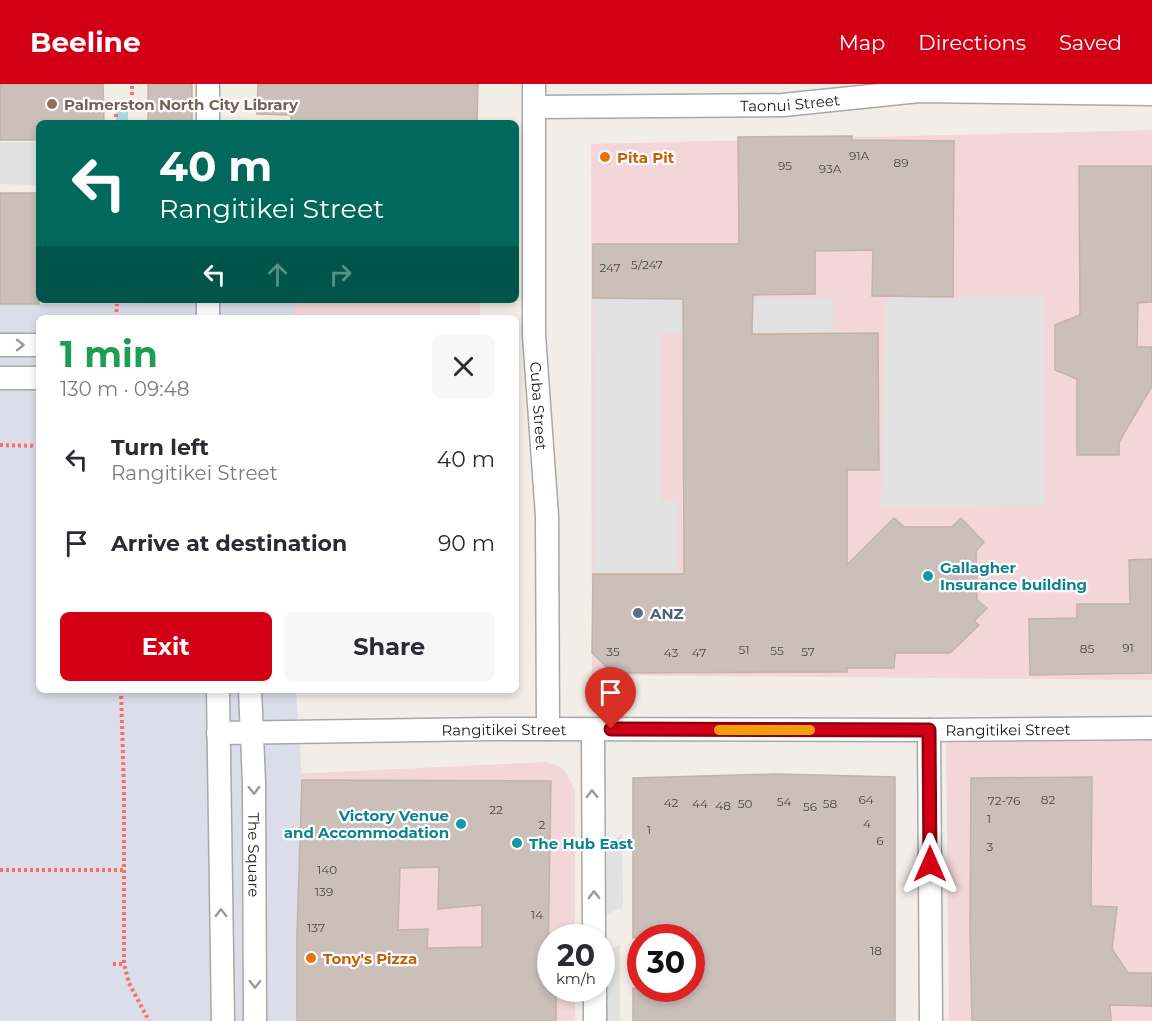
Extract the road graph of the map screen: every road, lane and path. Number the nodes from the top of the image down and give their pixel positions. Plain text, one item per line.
1 (132, 84) edge
2 (208, 84) edge
3 (534, 84) edge
4 (1152, 94) edge
5 (535, 107) junction
6 (116, 120) edge
7 (208, 120) edge
8 (117, 304) dead end
9 (116, 315) edge
10 (0, 345) edge
11 (36, 345) edge
12 (0, 378) edge
13 (36, 378) edge
14 (0, 445) edge
15 (36, 446) edge
16 (121, 693) edge
17 (218, 693) edge
18 (250, 693) edge
19 (1152, 728) edge
20 (548, 729) junction
21 (593, 730) junction
22 (929, 730) junction
23 (251, 731) junction
24 (218, 733) junction
25 (0, 870) edge
26 (123, 870) junction
27 (594, 924) edge
28 (113, 964) dead end
29 (124, 964) junction
30 (223, 992) junction
31 (595, 1002) edge
32 (149, 1021) edge
33 (214, 1021) edge
34 (224, 1021) edge
35 (255, 1021) edge
36 (595, 1021) edge
37 (931, 1021) edge

1 - 6 path
2 - 7 street
3 - 5 street, Cuba Street
4 - 5 street, Taonui Street
5 - 20 street, Cuba Street
8 - 9 path
10 -> 11 street
12 - 13 street
14 - 15 path
16 - 26 path
17 - 24 street
18 - 23 street, The Square
19 - 22 street, Rangitikei Street
20 - 21 street, Rangitikei Street
20 - 23 street, Rangitikei Street
21 - 22 street, Rangitikei Street
27 -> 21 street
22 - 37 street
23 - 24 street, Rangitikei Street
23 -> 35 street, The Square
30 -> 24 street
25 - 26 path
26 - 29 path
28 - 29 path
29 - 32 path
30 - 33 street
30 - 34 street
31 - 36 street

